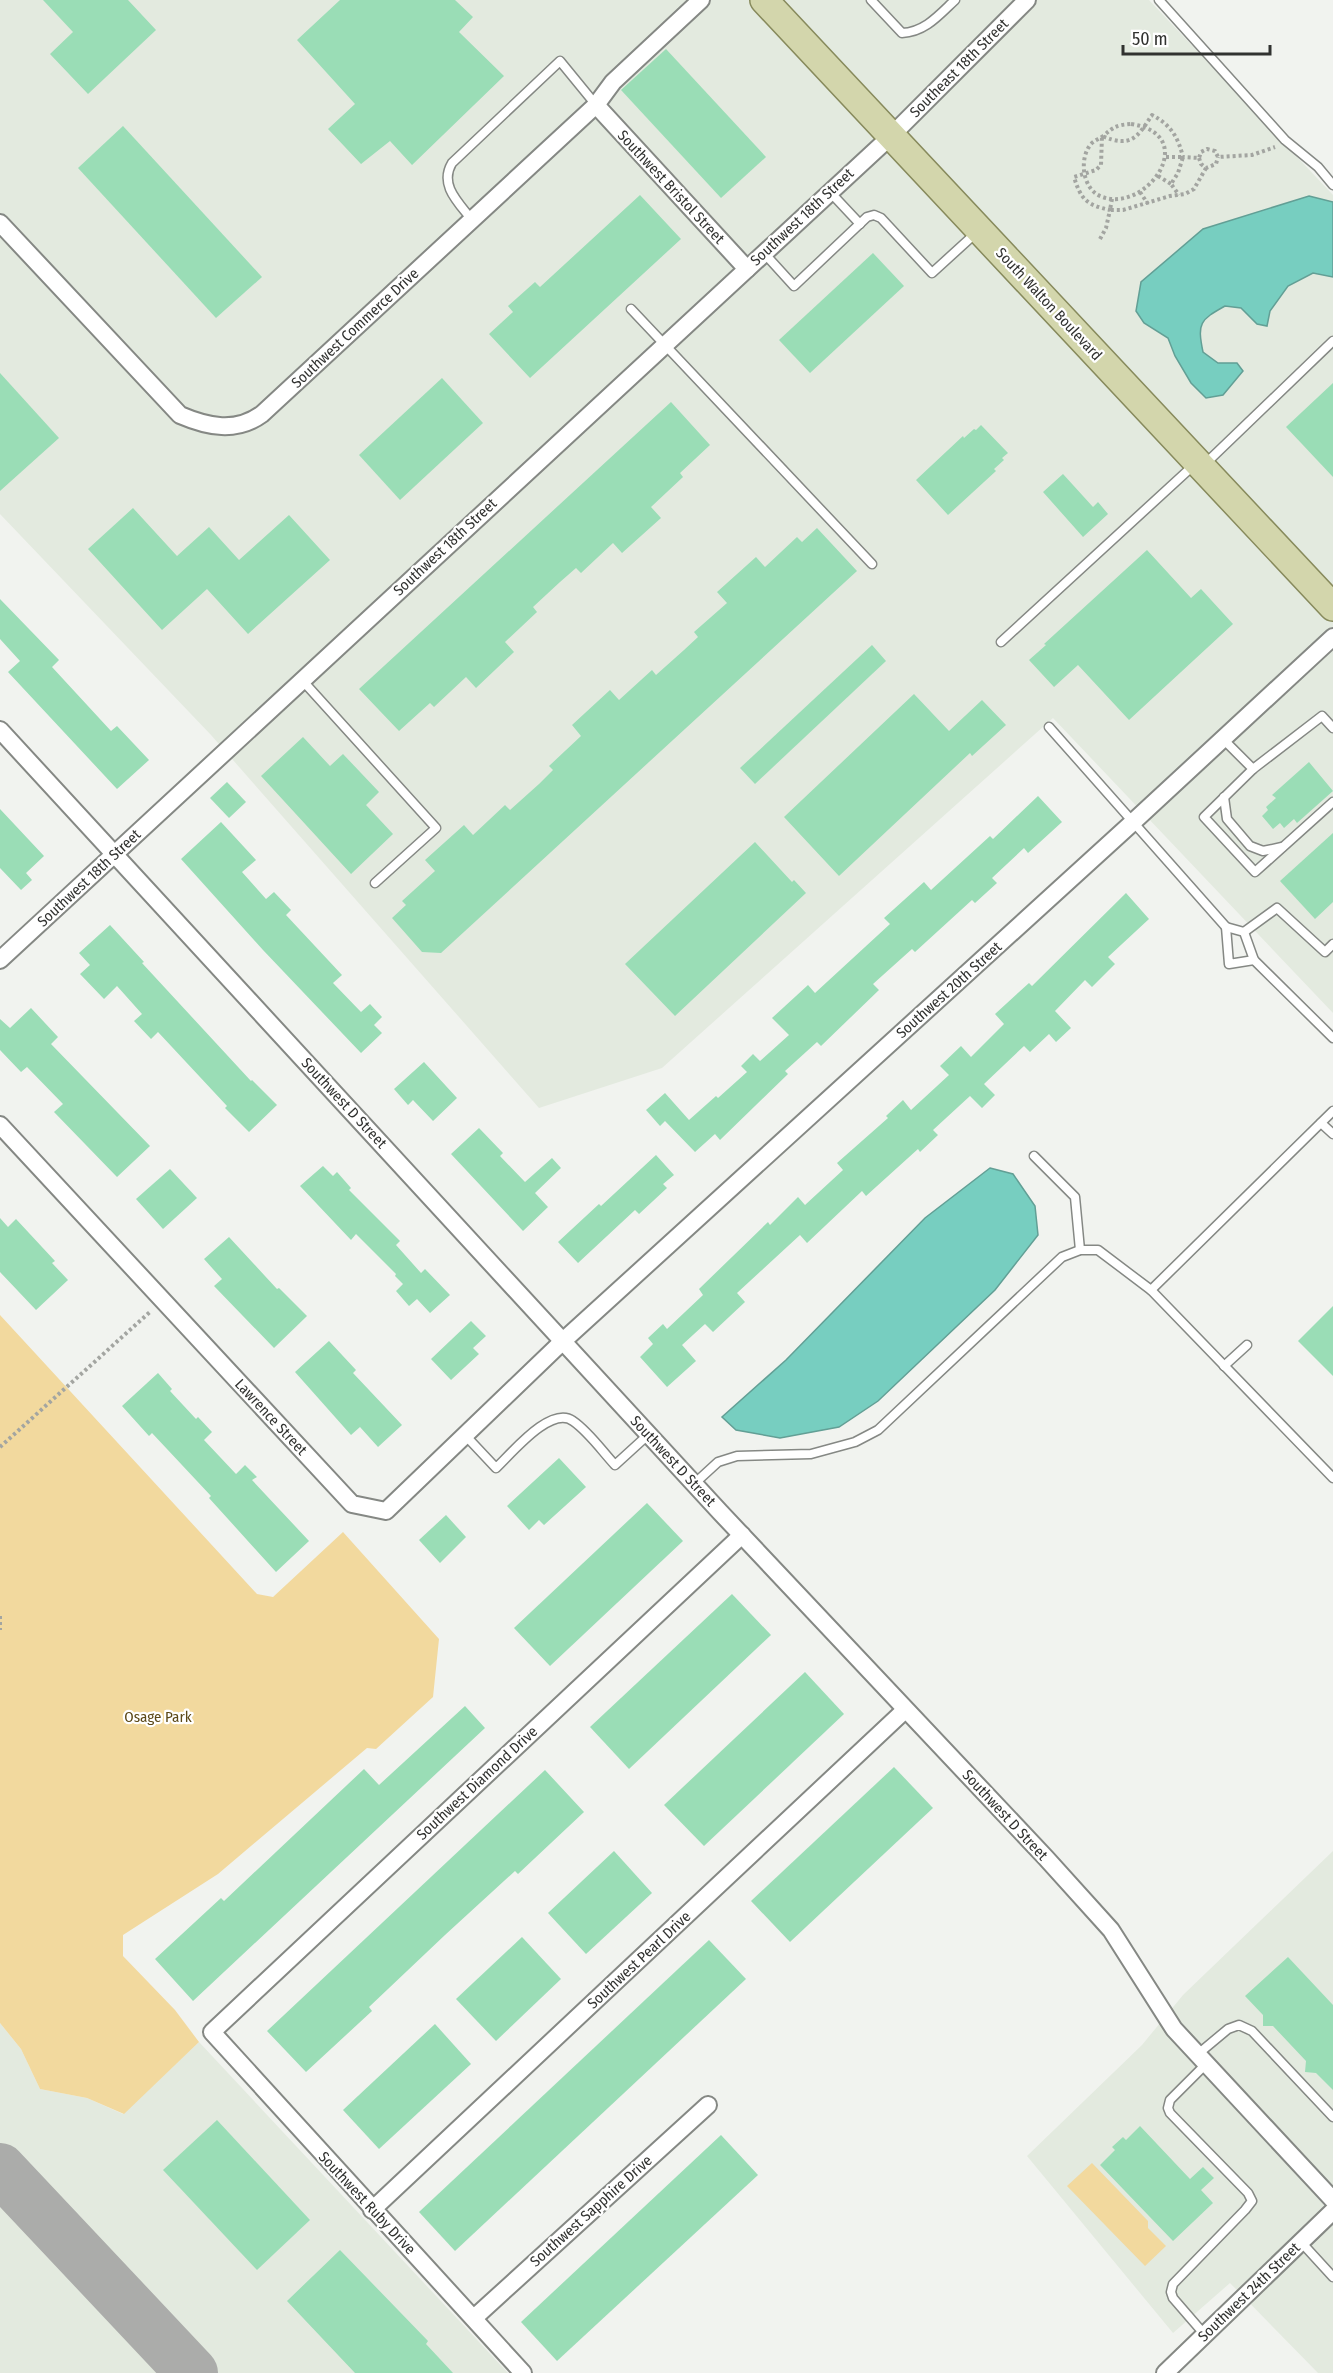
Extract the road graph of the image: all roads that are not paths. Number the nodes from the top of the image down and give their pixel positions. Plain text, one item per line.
1 (701, 0) edge
2 (765, 0) edge
3 (871, 0) edge
4 (955, 0) edge
5 (1027, 0) edge
6 (1159, 0) edge
7 (596, 105) junction
8 (891, 136) junction
9 (1333, 185) edge
10 (830, 192) junction
11 (472, 220) junction
12 (0, 223) edge
13 (860, 224) junction
14 (980, 230) junction
15 (764, 253) junction
16 (747, 269) junction
17 (631, 309) dead end
18 (1333, 342) edge
19 (666, 344) junction
20 (1200, 464) junction
21 (872, 564) dead end
22 (1333, 607) edge
23 (1333, 637) edge
24 (1001, 642) dead end
25 (302, 680) junction
26 (1049, 727) dead end
27 (1333, 728) edge
28 (0, 730) edge
29 (1223, 739) junction
30 (1253, 769) junction
31 (1224, 797) junction
32 (1333, 802) edge
33 (1132, 823) junction
34 (1282, 847) junction
35 (114, 854) junction
36 (375, 883) dead end
37 (1226, 927) junction
38 (1244, 932) junction
39 (1333, 944) edge
40 (0, 960) edge
41 (1254, 960) junction
42 (1333, 1038) edge
43 (1333, 1111) edge
44 (1321, 1123) junction
45 (0, 1125) edge
46 (1333, 1134) edge
47 (1034, 1156) dead end
48 (1080, 1250) junction
49 (1151, 1290) junction
50 (563, 1341) junction
51 (1247, 1345) dead end
52 (1224, 1366) junction
53 (649, 1434) junction
54 (465, 1435) junction
55 (1333, 1478) edge
56 (694, 1484) junction
57 (742, 1535) junction
58 (905, 1710) junction
59 (212, 2032) joint
60 (1202, 2059) junction
61 (708, 2105) dead end
62 (1333, 2117) edge
63 (1333, 2200) edge
64 (372, 2210) junction
65 (1333, 2211) edge
66 (1301, 2242) junction
67 (1333, 2277) edge
68 (474, 2318) junction
69 (1205, 2335) junction
70 (523, 2373) edge
71 (1165, 2373) edge

1 - 7 street, Southwest Commerce Drive
2 - 8 main road, South Walton Boulevard
3 - 4 lane
5 - 8 street, Southeast 18th Street
6 - 9 lane
7 - 11 street, Southwest Commerce Drive
7 - 11 lane
7 - 16 street, Southwest Bristol Street
8 - 10 street, Southwest 18th Street
8 - 14 main road, South Walton Boulevard
10 - 13 lane
10 - 15 street, Southwest 18th Street
11 - 12 street, Southwest Commerce Drive
13 - 14 lane
13 - 15 lane
14 - 20 main road, South Walton Boulevard
15 - 16 street, Southwest 18th Street
16 - 19 street, Southwest 18th Street
17 - 19 lane
18 - 20 lane
19 - 21 lane
19 - 25 street, Southwest 18th Street
20 - 22 main road, South Walton Boulevard
20 - 24 lane
23 - 29 street, Southwest 20th Street
25 - 35 street, Southwest 18th Street
25 - 36 lane
26 - 33 lane
27 - 30 lane
28 - 35 street, Southwest D Street
29 - 30 lane
29 - 33 street, Southwest 20th Street
30 - 31 lane
31 - 34 lane
31 - 34 lane
32 - 34 lane
33 - 37 lane
33 - 50 street, Southwest 20th Street
35 - 40 street, Southwest 18th Street
35 - 50 street, Southwest D Street
37 - 38 lane
37 - 41 lane
38 - 39 lane
38 - 41 lane
41 - 42 lane
43 - 44 lane
44 - 46 lane
44 - 49 lane
45 - 54 street, Lawrence Street
47 - 48 lane
48 - 49 lane
48 - 56 lane
49 - 52 lane
50 - 53 street, Southwest D Street
50 - 54 street, Lawrence Street
51 - 52 lane
52 - 55 lane
53 - 54 lane
53 - 56 street, Southwest D Street
56 - 57 street, Southwest D Street
57 - 58 street, Southwest D Street
57 - 59 street, Southwest Diamond Drive
58 - 60 street, Southwest D Street
58 - 64 street, Southwest Pearl Drive
59 - 64 street, Southwest Ruby Drive
60 - 62 lane
60 - 63 street, Southwest D Street
60 - 69 lane
61 - 68 street, Southwest Sapphire Drive
64 - 68 street, Southwest Ruby Drive
65 - 66 street, Southwest 24th Street
66 - 67 lane
66 - 69 street, Southwest 24th Street
68 - 70 street, Southwest Ruby Drive
69 - 71 street, Southwest 24th Street

